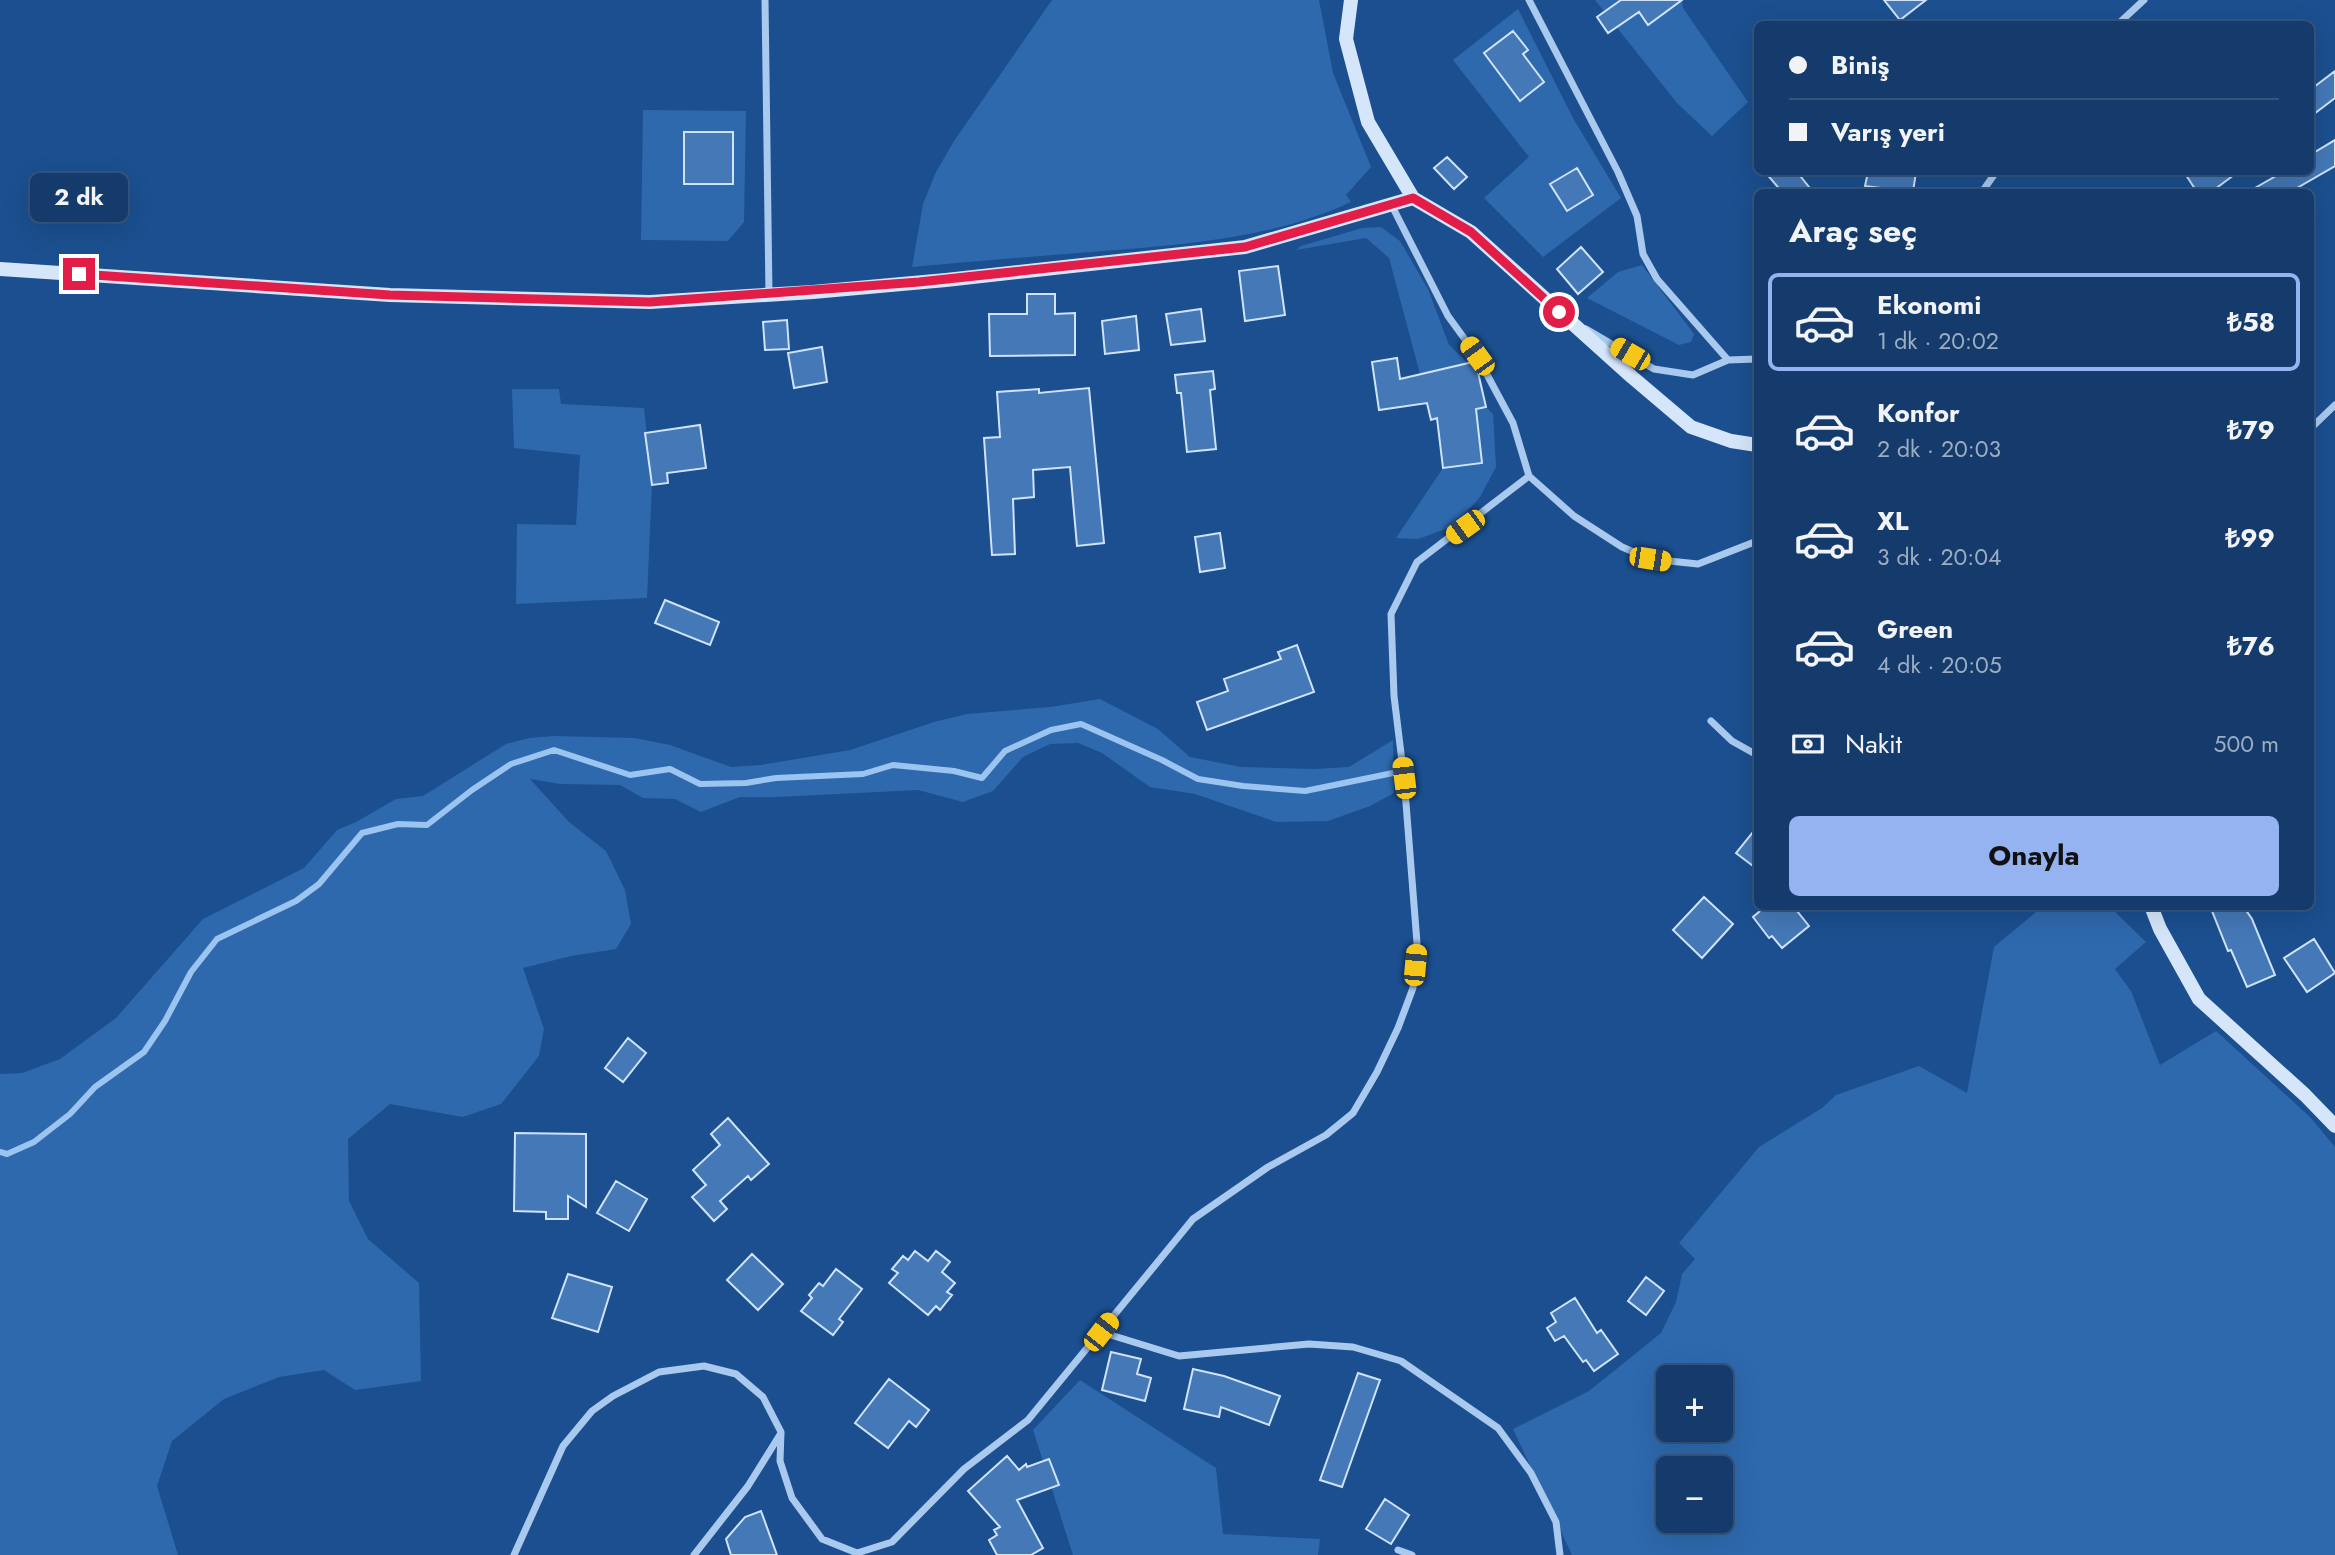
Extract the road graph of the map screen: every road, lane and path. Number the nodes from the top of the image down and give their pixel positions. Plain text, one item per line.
1 (765, 0) edge
2 (1351, 0) edge
3 (1530, 0) edge
4 (2144, 0) edge
5 (2121, 21) edge
6 (1413, 198) junction
7 (1391, 204) junction
8 (0, 269) edge
9 (769, 295) junction
10 (1559, 312) junction
11 (1754, 359) edge
12 (1728, 360) junction
13 (2335, 405) edge
14 (2314, 425) edge
15 (1754, 445) edge
16 (1529, 477) junction
17 (1754, 542) edge
18 (1711, 720) dead end
19 (1754, 753) edge
20 (2153, 910) edge
21 (2335, 1126) edge
22 (1101, 1332) junction
23 (781, 1432) junction
24 (1398, 1550) dead end
25 (514, 1555) edge
26 (694, 1555) edge
27 (1412, 1555) edge
28 (1560, 1555) edge

1 - 9 street
2 - 6 street
3 - 12 street
4 - 5 street
6 - 7 street
6 - 10 street
7 - 9 street
7 - 16 street
8 - 9 street
10 - 12 street
10 - 15 street
11 - 12 street
13 - 14 street
16 - 17 street
16 - 22 street
18 - 19 street
20 - 21 street
22 - 23 street
22 - 28 street
23 - 25 street
23 - 26 street
24 - 27 street

